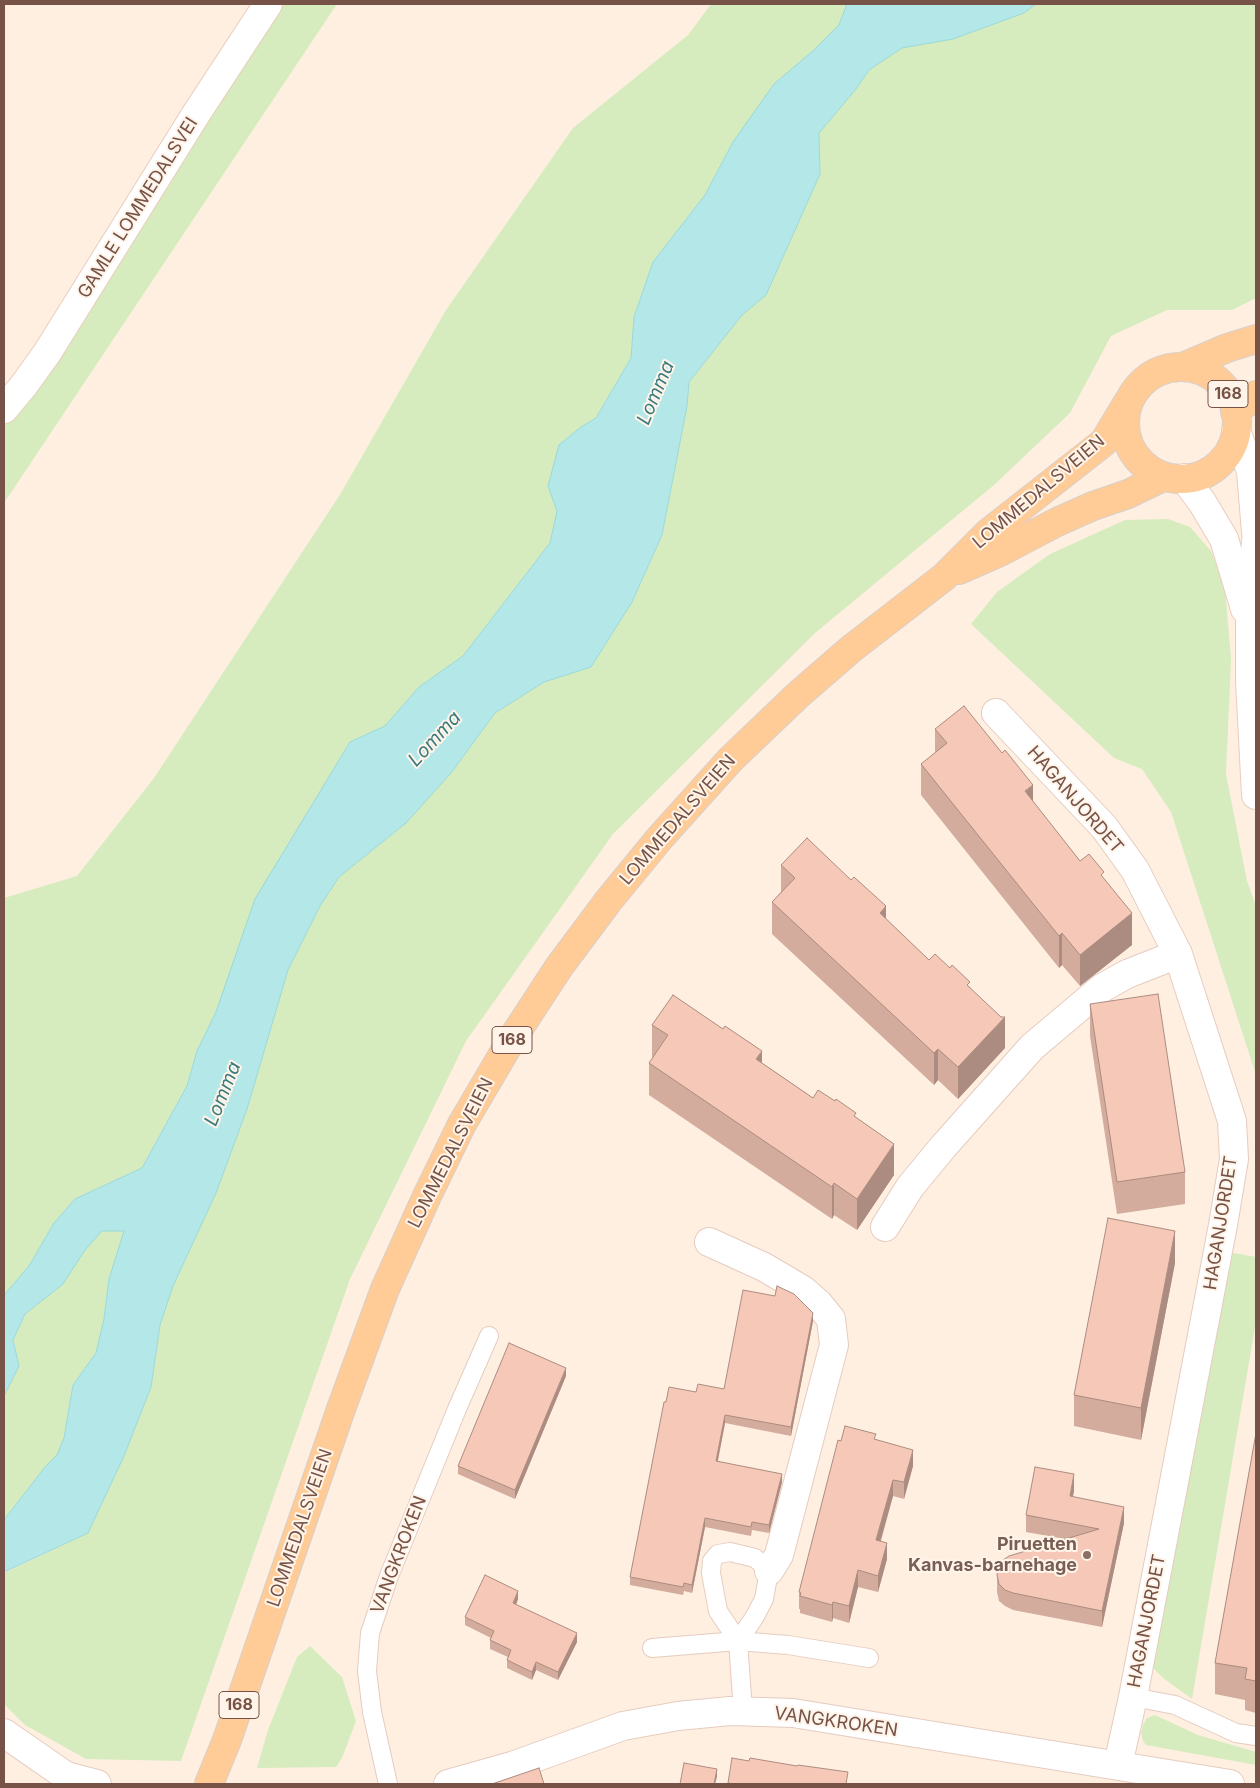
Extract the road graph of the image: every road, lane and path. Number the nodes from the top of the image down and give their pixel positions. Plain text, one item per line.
1 (268, 4) edge
2 (1256, 339) edge
3 (1185, 366) junction
4 (1256, 394) edge
5 (1128, 402) junction
6 (4, 409) edge
7 (1236, 421) junction
8 (1174, 478) junction
9 (1256, 532) edge
10 (1256, 541) edge
11 (944, 577) junction
12 (1250, 624) junction
13 (996, 713) dead end
14 (1256, 795) edge
15 (1178, 954) junction
16 (884, 1227) dead end
17 (709, 1242) dead end
18 (489, 1336) dead end
19 (769, 1571) junction
20 (738, 1641) junction
21 (652, 1648) dead end
22 (869, 1658) dead end
23 (1133, 1697) junction
24 (743, 1711) junction
25 (4, 1733) edge
26 (1256, 1736) edge
27 (1116, 1775) edge
28 (97, 1784) edge
29 (209, 1784) edge
30 (388, 1784) edge
31 (448, 1784) edge
32 (1230, 1784) edge

1 - 6 street, GAMLE LOMMEDALSVEI
2 - 3 main road, 168
3 - 5 main road, 168
3 - 7 main road, 168
4 - 7 main road, 168
5 - 8 main road, 168
5 - 11 main road, LOMMEDALSVEIEN / 168
7 - 8 main road, 168
7 - 9 street
8 - 11 main road, LOMMEDALSVEIEN / 168
8 - 12 street
10 - 12 street
11 - 29 main road, LOMMEDALSVEIEN / 168
12 - 14 street
13 - 15 street, HAGANJORDET
15 - 16 street
15 - 23 street, HAGANJORDET
17 - 19 street
18 - 30 lane, VANGKROKEN
19 - 20 lane
19 - 20 lane
20 - 21 lane
20 - 22 lane
20 - 24 lane
23 - 26 lane
23 - 27 street, HAGANJORDET
24 - 27 street, VANGKROKEN
24 - 31 street, VANGKROKEN
25 - 28 street
27 - 32 street, VANGKROKEN

